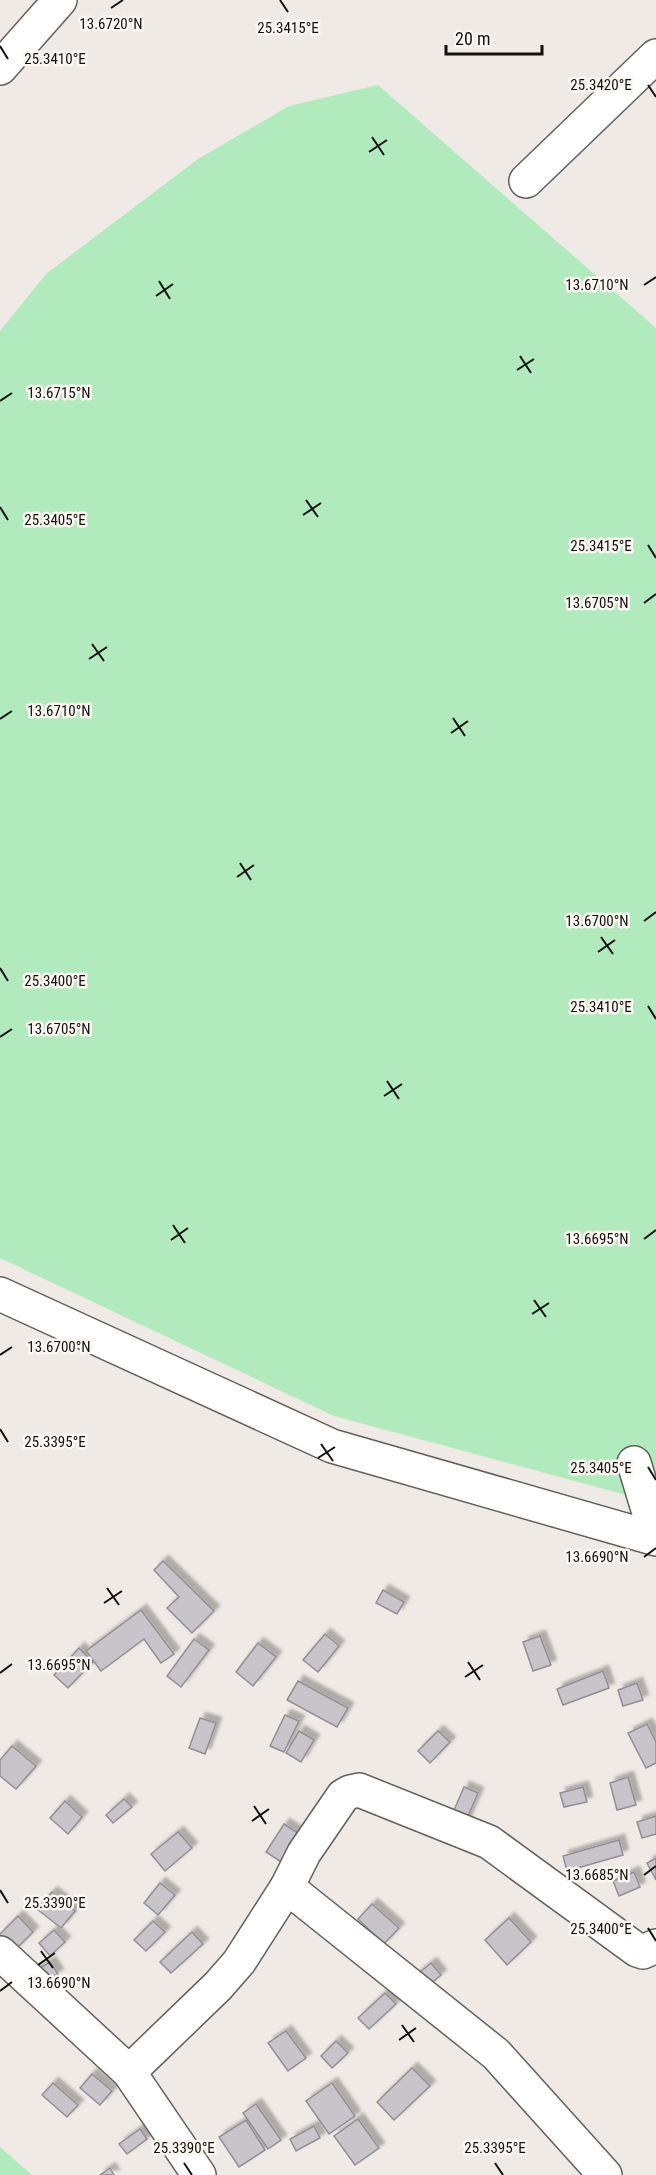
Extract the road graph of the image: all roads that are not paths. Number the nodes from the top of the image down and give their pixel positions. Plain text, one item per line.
1 (60, 0) edge
2 (656, 56) edge
3 (0, 68) edge
4 (526, 181) dead end
5 (0, 1294) edge
6 (634, 1464) dead end
7 (656, 1538) edge
8 (286, 1887) junction
9 (656, 1946) edge
10 (0, 1953) edge
11 (129, 2072) junction
12 (200, 2175) edge
13 (605, 2175) edge

1 - 3 street
2 - 4 street
5 - 7 street
6 - 7 street
8 - 9 street
8 - 11 street
8 - 13 street
10 - 11 street
11 - 12 street

